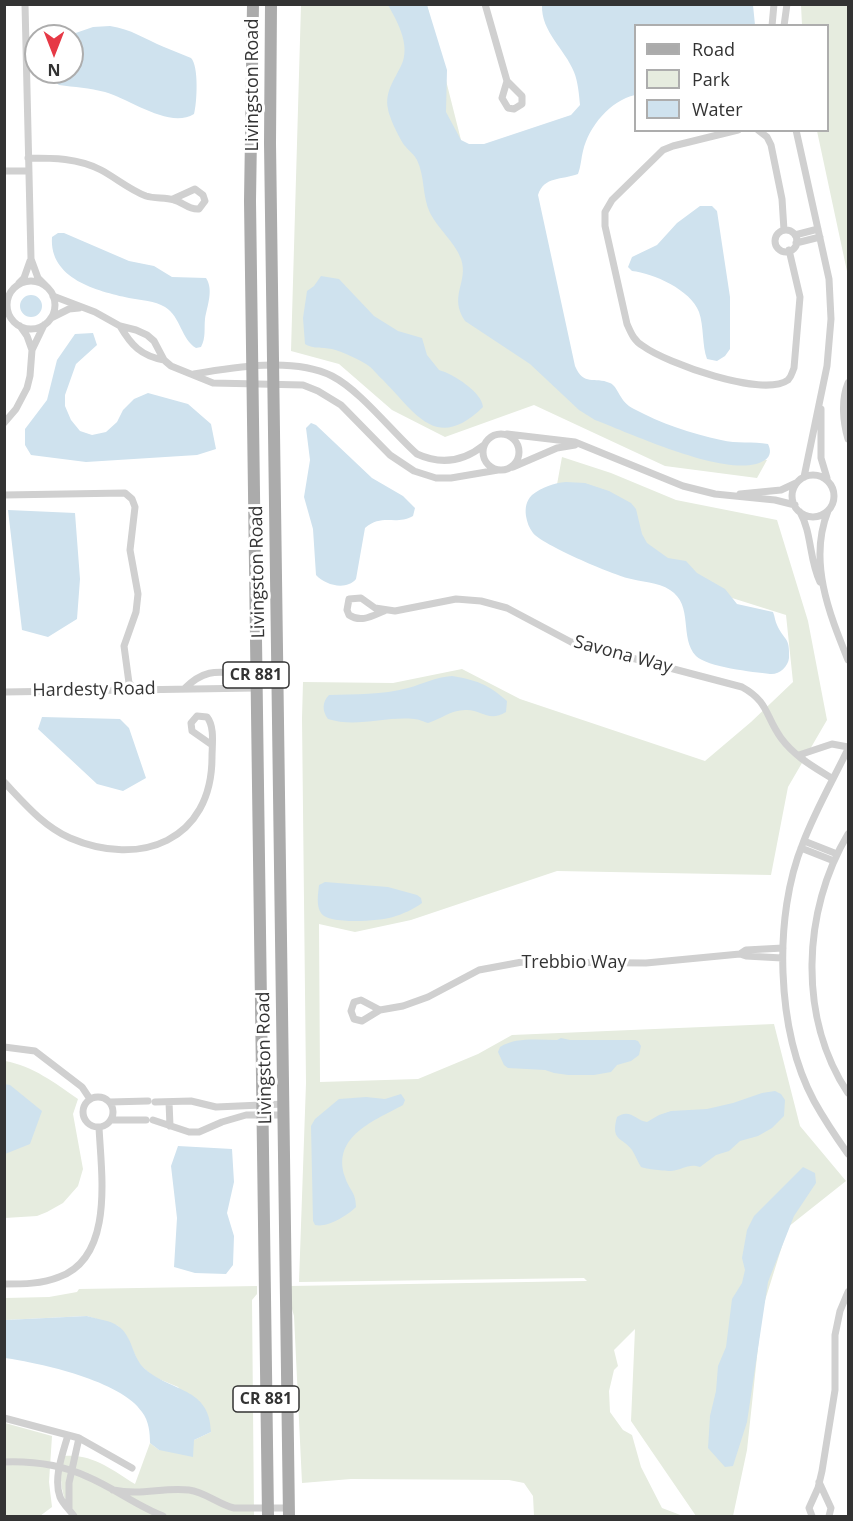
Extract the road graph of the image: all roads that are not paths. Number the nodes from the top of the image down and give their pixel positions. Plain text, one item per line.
1 (25, 4) edge
2 (253, 4) edge
3 (271, 4) edge
4 (484, 4) edge
5 (774, 4) edge
6 (787, 4) edge
7 (772, 24) edge
8 (784, 24) edge
9 (507, 81) dead end
10 (730, 132) edge
11 (761, 132) edge
12 (796, 132) edge
13 (28, 158) junction
14 (4, 171) edge
15 (28, 171) junction
16 (173, 200) dead end
17 (818, 229) junction
18 (784, 230) junction
19 (819, 237) junction
20 (795, 239) junction
21 (789, 250) junction
22 (31, 259) junction
23 (18, 286) junction
24 (48, 288) junction
25 (53, 296) junction
26 (81, 308) junction
27 (51, 318) junction
28 (44, 325) junction
29 (20, 326) junction
30 (120, 326) junction
31 (32, 350) junction
32 (164, 360) junction
33 (253, 366) junction
34 (272, 366) junction
35 (193, 375) junction
36 (849, 383) edge
37 (253, 385) junction
38 (273, 385) junction
39 (821, 394) junction
40 (4, 423) edge
41 (507, 434) junction
42 (849, 439) edge
43 (584, 445) junction
44 (484, 446) junction
45 (509, 468) junction
46 (498, 470) junction
47 (801, 479) junction
48 (828, 480) junction
49 (4, 495) edge
50 (729, 495) junction
51 (797, 508) junction
52 (828, 511) junction
53 (822, 587) junction
54 (384, 611) junction
55 (849, 660) edge
56 (256, 674) junction
57 (256, 688) junction
58 (184, 689) junction
59 (136, 690) junction
60 (4, 692) edge
61 (212, 745) dead end
62 (849, 748) edge
63 (799, 755) junction
64 (833, 779) junction
65 (4, 782) edge
66 (849, 834) edge
67 (802, 844) junction
68 (835, 858) junction
69 (783, 948) junction
70 (740, 954) junction
71 (782, 958) junction
72 (380, 1010) dead end
73 (4, 1047) edge
74 (849, 1093) edge
75 (90, 1099) junction
76 (110, 1102) junction
77 (170, 1102) junction
78 (284, 1109) junction
79 (263, 1110) junction
80 (111, 1120) junction
81 (170, 1126) junction
82 (99, 1127) junction
83 (849, 1154) edge
84 (4, 1284) edge
85 (849, 1292) edge
86 (4, 1418) edge
87 (68, 1435) junction
88 (79, 1438) junction
89 (4, 1462) edge
90 (59, 1468) junction
91 (132, 1468) dead end
92 (71, 1472) junction
93 (819, 1482) junction
94 (113, 1490) junction
95 (268, 1512) edge
96 (289, 1512) edge
97 (71, 1513) edge
98 (163, 1516) edge
99 (812, 1516) edge
100 (829, 1516) edge

1 - 13 street
2 - 33 main road, Livingston Road / CR 881
3 - 34 main road, Livingston Road / CR 881
4 - 9 street
5 - 7 street
6 - 8 street
10 - 21 street
11 - 18 street
12 - 17 street
13 - 15 street
13 - 16 street
14 - 15 street
15 - 22 street
17 - 19 street
17 - 20 street
18 - 20 street
18 - 21 street
19 - 20 street
19 - 39 street
20 - 21 street
22 - 23 street
22 - 24 street
23 - 24 street
23 - 29 street
24 - 25 street
25 - 26 street
25 - 27 street
26 - 27 street
26 - 30 street
27 - 28 street
28 - 29 street
28 - 31 street
29 - 31 street
30 - 32 street
30 - 32 street
31 - 40 street
32 - 35 street
33 - 34 street
33 - 35 street
33 - 37 main road, Livingston Road / CR 881
34 - 38 main road, Livingston Road / CR 881
34 - 44 street
35 - 37 street
36 - 42 street
37 - 38 street
37 - 56 main road, Livingston Road / CR 881
38 - 46 street
38 - 78 main road, Livingston Road / CR 881
39 - 47 street
39 - 48 street
41 - 43 street
41 - 44 street
41 - 45 street
43 - 45 street
43 - 50 street
44 - 46 street
45 - 46 street
47 - 48 street
47 - 50 street
47 - 51 street
48 - 52 street
49 - 59 street
50 - 51 street
51 - 52 street
51 - 53 street
52 - 53 street
53 - 55 street
54 - 54 street, Savona Way
54 - 63 street, Savona Way
56 - 57 main road, Livingston Road / CR 881
56 - 58 street
57 - 58 street, Hardesty Road
57 - 79 main road, Livingston Road / CR 881
58 - 59 street, Hardesty Road
59 - 60 street, Hardesty Road
61 - 65 street
62 - 63 street
62 - 64 street
63 - 64 street, Savona Way
64 - 67 street
66 - 68 street
67 - 68 street
67 - 69 street
68 - 74 street
69 - 70 street, Trebbio Way
69 - 71 street
70 - 71 street, Trebbio Way
70 - 72 street, Trebbio Way
71 - 83 street
73 - 75 street
75 - 76 street
75 - 82 street
76 - 77 street
76 - 80 street
77 - 79 street
77 - 81 street
78 - 79 street
78 - 96 main road, Livingston Road / CR 881
79 - 81 street
79 - 95 main road, Livingston Road / CR 881
80 - 81 street
80 - 82 street
82 - 84 street
85 - 93 street
86 - 87 street
87 - 88 street
87 - 90 street
88 - 91 street
88 - 92 street
89 - 90 street
90 - 92 street
90 - 97 street
92 - 94 street
92 - 97 street
93 - 99 street
93 - 100 street
94 - 95 street
94 - 98 street
95 - 96 street

